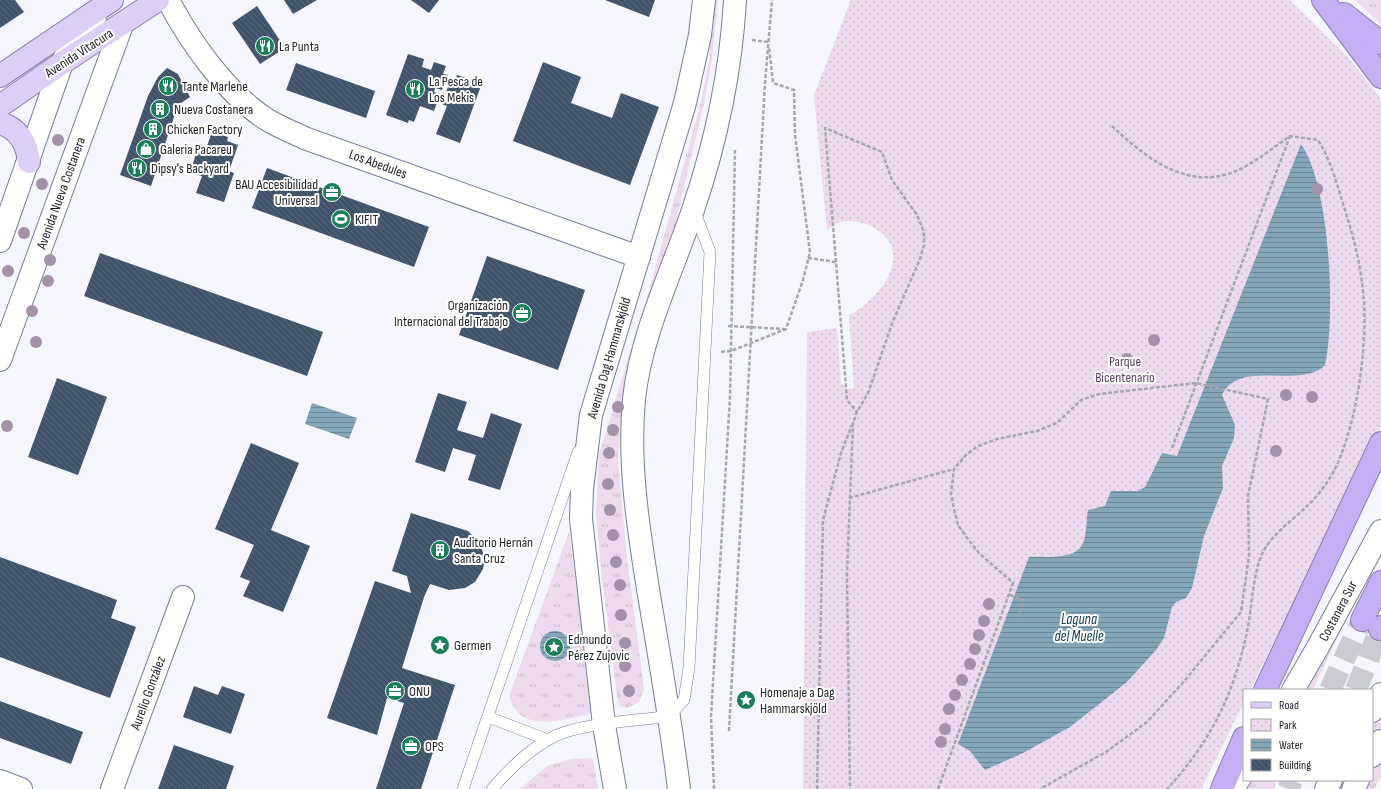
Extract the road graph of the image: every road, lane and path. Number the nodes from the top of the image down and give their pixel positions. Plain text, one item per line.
1 (158, 0) edge
2 (168, 0) edge
3 (704, 0) edge
4 (735, 0) edge
5 (772, 0) edge
6 (1324, 0) edge
7 (111, 1) edge
8 (122, 25) junction
9 (769, 42) junction
10 (1381, 43) edge
11 (62, 63) junction
12 (0, 76) edge
13 (1381, 77) edge
14 (0, 106) edge
15 (0, 123) edge
16 (1112, 126) dead end
17 (1290, 136) junction
18 (736, 144) dead end
19 (29, 162) junction
20 (694, 208) junction
21 (0, 241) edge
22 (639, 257) junction
23 (808, 258) junction
24 (836, 262) junction
25 (730, 326) junction
26 (752, 327) junction
27 (786, 329) junction
28 (750, 344) junction
29 (731, 351) junction
30 (705, 353) junction
31 (0, 360) edge
32 (1196, 384) junction
33 (857, 412) junction
34 (591, 415) junction
35 (853, 423) junction
36 (1381, 443) edge
37 (1172, 448) dead end
38 (954, 469) junction
39 (850, 498) junction
40 (1381, 532) edge
41 (1381, 582) edge
42 (1010, 595) junction
43 (184, 597) dead end
44 (1018, 617) dead end
45 (1374, 625) tunnel mouth
46 (1265, 689) edge
47 (1294, 689) edge
48 (1381, 694) edge
49 (1373, 709) edge
50 (669, 716) junction
51 (488, 717) junction
52 (604, 725) junction
53 (729, 731) dead end
54 (548, 740) junction
55 (1243, 740) edge
56 (1381, 741) edge
57 (1373, 754) edge
58 (1243, 773) edge
59 (0, 781) edge
60 (21, 789) edge
61 (112, 789) edge
62 (463, 789) edge
63 (492, 789) edge
64 (615, 789) edge
65 (679, 789) edge
66 (714, 789) edge
67 (818, 789) edge
68 (850, 789) edge
69 (938, 789) edge
70 (1040, 789) edge
71 (1167, 789) edge
72 (1222, 789) edge
73 (1233, 789) edge

1 - 8 main road, Avenida Vitacura
2 - 22 main road, Los Abedules
3 - 22 main road, Avenida Dag Hammarskjöld
4 - 20 main road
5 - 9 path
6 - 10 highway
6 - 13 highway
7 - 11 main road
7 - 12 main road, Avenida Vitacura
8 - 11 main road, Avenida Vitacura
8 - 31 main road, Avenida Nueva Costanera
9 - 23 path
9 - 26 path
11 - 14 main road, Avenida Vitacura
11 - 19 main road
15 - 19 main road
16 - 17 path
17 - 32 path
17 - 71 path
18 - 25 path
19 - 21 main road
20 - 30 lane
20 - 50 main road
22 - 34 main road, Avenida Dag Hammarskjöld
23 - 24 path
23 - 27 path
24 - 33 path
24 - 33 path
25 - 26 path
25 - 29 path
26 - 27 path
26 - 28 path
27 - 28 path
28 - 29 path
28 - 53 path
29 - 30 path
29 - 66 path
30 - 50 lane
32 - 37 path
32 - 38 path
32 - 70 path
33 - 35 path
34 - 51 lane
34 - 52 main road, Avenida Dag Hammarskjöld
35 - 39 path
35 - 67 path
36 - 46 highway
38 - 39 path
38 - 42 path
39 - 68 path
40 - 47 main road, Costanera Sur
41 - 45 highway
42 - 44 path
42 - 69 path
43 - 61 main road, Aurelio González
48 - 49 main road
50 - 52 lane
50 - 65 main road
51 - 54 lane
51 - 62 lane
52 - 54 lane
52 - 64 main road, Avenida Dag Hammarskjöld
54 - 63 lane
55 - 72 highway
56 - 57 main road
58 - 73 main road
59 - 60 main road

